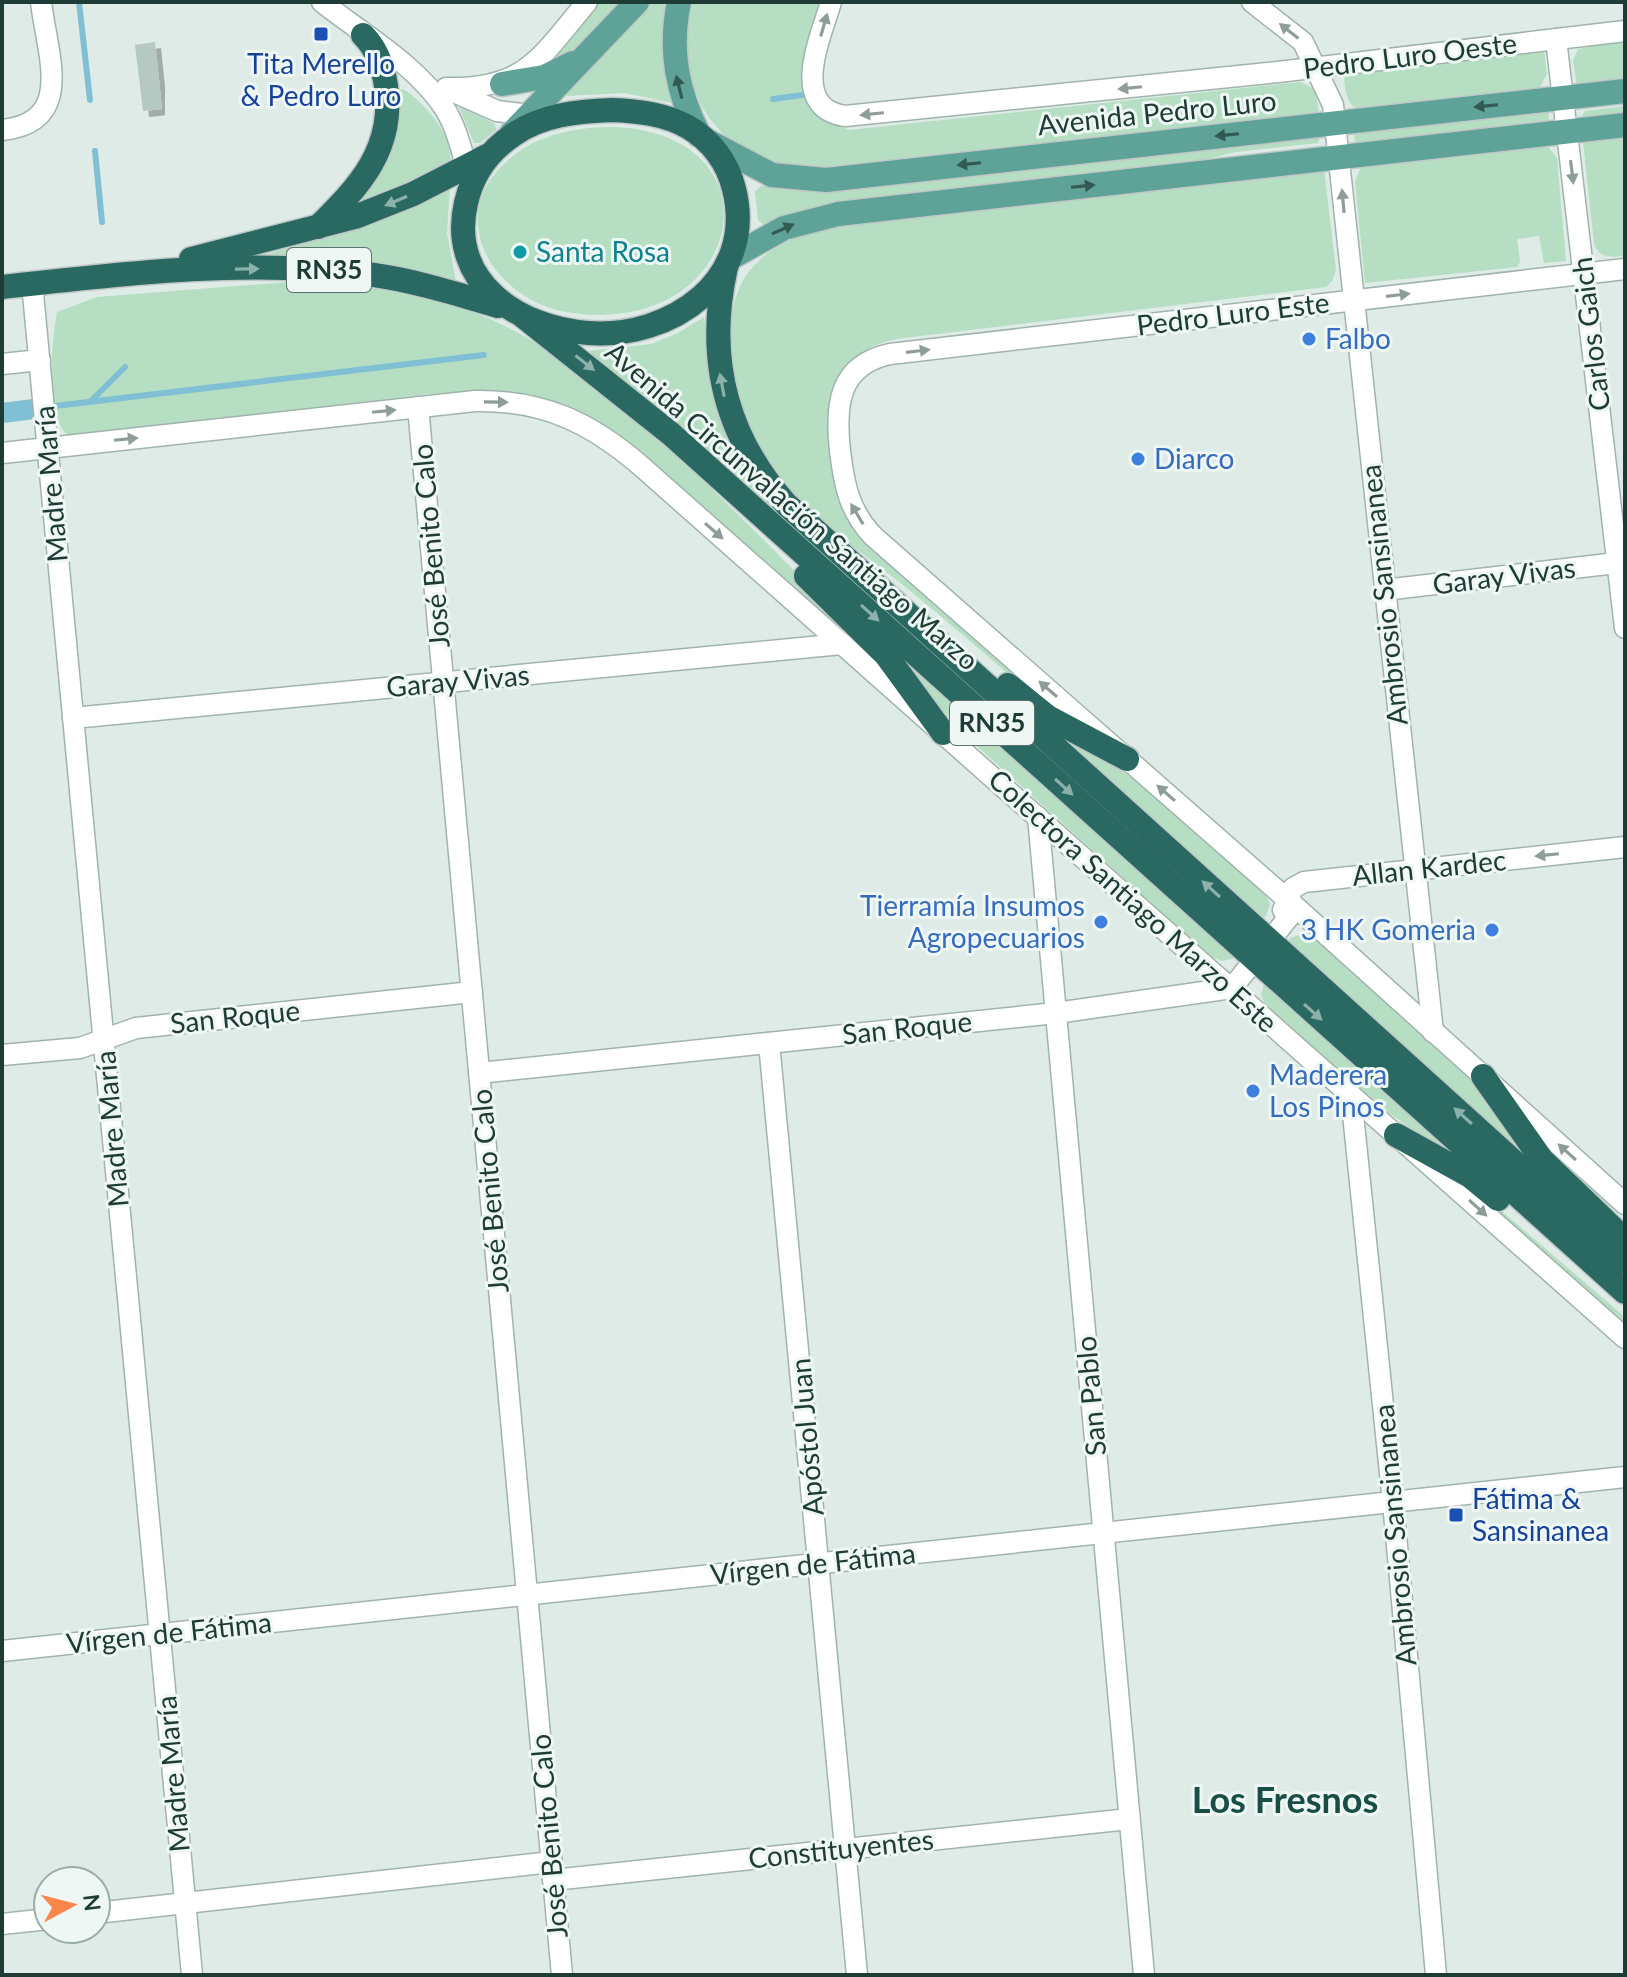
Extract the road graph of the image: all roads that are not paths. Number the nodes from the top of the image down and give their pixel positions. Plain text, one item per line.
1 (41, 2) edge
2 (322, 2) edge
3 (587, 2) edge
4 (637, 2) edge
5 (679, 2) edge
6 (831, 2) edge
7 (1252, 2) edge
8 (1625, 31) edge
9 (363, 35) junction
10 (1556, 39) junction
11 (595, 49) junction
12 (406, 67) junction
13 (1318, 67) junction
14 (502, 84) junction
15 (446, 88) junction
16 (1625, 91) edge
17 (1563, 98) junction
18 (530, 115) junction
19 (555, 117) junction
20 (1336, 123) junction
21 (1625, 125) edge
22 (2, 130) edge
23 (1567, 132) junction
24 (702, 137) junction
25 (497, 148) junction
26 (1339, 158) junction
27 (469, 175) junction
28 (315, 229) junction
29 (729, 262) junction
30 (1625, 269) edge
31 (141, 271) junction
32 (1584, 274) junction
33 (32, 283) junction
34 (2, 287) edge
35 (1352, 300) junction
36 (517, 313) junction
37 (40, 360) junction
38 (2, 364) edge
39 (418, 407) junction
40 (48, 448) junction
41 (2, 453) edge
42 (729, 486) junction
43 (823, 541) junction
44 (1621, 563) edge
45 (1384, 590) junction
46 (1625, 628) edge
47 (842, 644) junction
48 (444, 683) junction
49 (73, 718) junction
50 (943, 733) junction
51 (1127, 759) junction
52 (1038, 817) junction
53 (1625, 847) edge
54 (1415, 870) junction
55 (1292, 904) junction
56 (1262, 951) junction
57 (1232, 988) junction
58 (472, 992) junction
59 (1056, 1013) junction
60 (1433, 1032) junction
61 (104, 1039) junction
62 (769, 1043) junction
63 (2, 1055) edge
64 (479, 1073) junction
65 (1483, 1076) junction
66 (1351, 1095) junction
67 (1396, 1135) junction
68 (1625, 1204) edge
69 (1625, 1240) edge
70 (1625, 1262) edge
71 (1625, 1292) edge
72 (1625, 1305) edge
73 (1625, 1338) edge
74 (1625, 1477) edge
75 (1393, 1502) junction
76 (1104, 1532) junction
77 (818, 1563) junction
78 (527, 1594) junction
79 (160, 1634) junction
80 (2, 1651) edge
81 (1129, 1819) junction
82 (845, 1849) junction
83 (552, 1871) junction
84 (185, 1903) junction
85 (112, 1911) edge
86 (32, 1921) edge
87 (2, 1924) edge
88 (192, 1975) edge
89 (562, 1975) edge
90 (857, 1975) edge
91 (1144, 1975) edge
92 (1436, 1975) edge

1 - 22 street
2 - 9 street
3 - 14 street
4 - 11 main road
24 -> 5 main road
13 -> 6 street, Pedro Luro Oeste
13 -> 7 street, Ambrosio Sansinanea
8 - 10 street, Pedro Luro Oeste
9 - 12 street
9 - 28 highway
10 - 13 street, Pedro Luro Oeste
10 - 17 street, Carlos Gaich
11 - 14 main road
11 - 18 main road
12 - 15 street
12 - 27 street
13 - 20 street, Ambrosio Sansinanea
14 - 15 street
15 - 18 street
16 - 17 main road, Avenida Pedro Luro
17 -> 20 main road, Avenida Pedro Luro
17 - 23 street, Carlos Gaich
18 - 19 street
18 - 25 main road
19 - 24 highway, RN35
19 - 25 highway, RN35
20 -> 24 main road, Avenida Pedro Luro
20 - 26 street, Ambrosio Sansinanea
21 - 23 main road
23 - 26 main road
23 -> 32 street, Carlos Gaich
24 - 29 highway, RN35
25 - 27 highway, RN35
29 -> 26 main road
35 -> 26 street, Ambrosio Sansinanea
27 -> 28 highway, RN35
27 - 36 highway, RN35
28 - 31 highway, RN35
29 - 36 highway, RN35
43 -> 29 highway, Avenida Circunvalación Santiago Marzo / RN35
30 - 32 street, Pedro Luro Este
31 - 33 highway, RN35
31 -> 36 highway, RN35
35 -> 32 street, Pedro Luro Este
32 - 44 street, Carlos Gaich
33 - 34 highway, RN35
33 - 37 street, Madre María
35 - 45 street, Ambrosio Sansinanea
51 -> 35 street, Pedro Luro Este
36 -> 42 highway, Avenida Circunvalación Santiago Marzo / RN35
37 - 38 street
37 - 40 street, Madre María
40 -> 39 street, Colectora Santiago Marzo Este
39 -> 47 street, Colectora Santiago Marzo Este
39 - 48 street, José Benito Calo
40 - 41 street, Colectora Santiago Marzo Este
40 - 49 street, Madre María
42 - 50 highway
42 -> 56 highway, Avenida Circunvalación Santiago Marzo / RN35
43 - 51 highway
56 -> 43 highway, Avenida Circunvalación Santiago Marzo / RN35
44 - 45 street, Garay Vivas
44 - 46 street, Carlos Gaich
45 - 54 street, Ambrosio Sansinanea
47 - 48 street, Garay Vivas
47 - 50 street, Colectora Santiago Marzo Este
48 - 49 street, Garay Vivas
48 - 58 street, José Benito Calo
49 - 61 street, Madre María
50 - 52 street, Colectora Santiago Marzo Este
55 -> 51 street
52 - 57 street, Colectora Santiago Marzo Este
52 - 59 street, San Pablo
53 -> 54 street, Allan Kardec
54 - 55 street, Allan Kardec
54 - 60 street, Ambrosio Sansinanea
55 - 56 street
55 - 60 street
56 - 57 street
70 -> 56 highway, Avenida Circunvalación Santiago Marzo / RN35
56 -> 71 highway, Avenida Circunvalación Santiago Marzo / RN35
57 - 59 street, San Roque
57 - 66 street, Colectora Santiago Marzo Este
58 - 61 street, San Roque
58 - 64 street, José Benito Calo
59 - 62 street, San Roque
59 - 76 street, San Pablo
60 - 65 street
61 - 63 street, San Roque
61 - 79 street, Madre María
62 - 64 street, San Roque
62 - 77 street, Apóstol Juan
64 - 78 street, José Benito Calo
68 -> 65 street
65 - 69 highway
66 - 67 street, Colectora Santiago Marzo Este
66 - 75 street, Ambrosio Sansinanea
67 - 72 highway
67 -> 73 street, Colectora Santiago Marzo Este
74 - 75 street, Vírgen de Fátima
75 - 76 street, Vírgen de Fátima
75 - 92 street, Ambrosio Sansinanea
76 - 77 street, Vírgen de Fátima
76 - 81 street, San Pablo
77 - 78 street, Vírgen de Fátima
77 - 82 street, Apóstol Juan
78 - 79 street, Vírgen de Fátima
78 - 83 street, José Benito Calo
79 - 80 street, Vírgen de Fátima
79 - 84 street, Madre María
81 - 82 street, Constituyentes
81 - 91 street, San Pablo
82 - 83 street, Constituyentes
82 - 90 street, Apóstol Juan
83 - 84 street, Constituyentes
83 - 89 street, José Benito Calo
84 - 85 street, Constituyentes
84 - 88 street, Madre María
86 - 87 street

